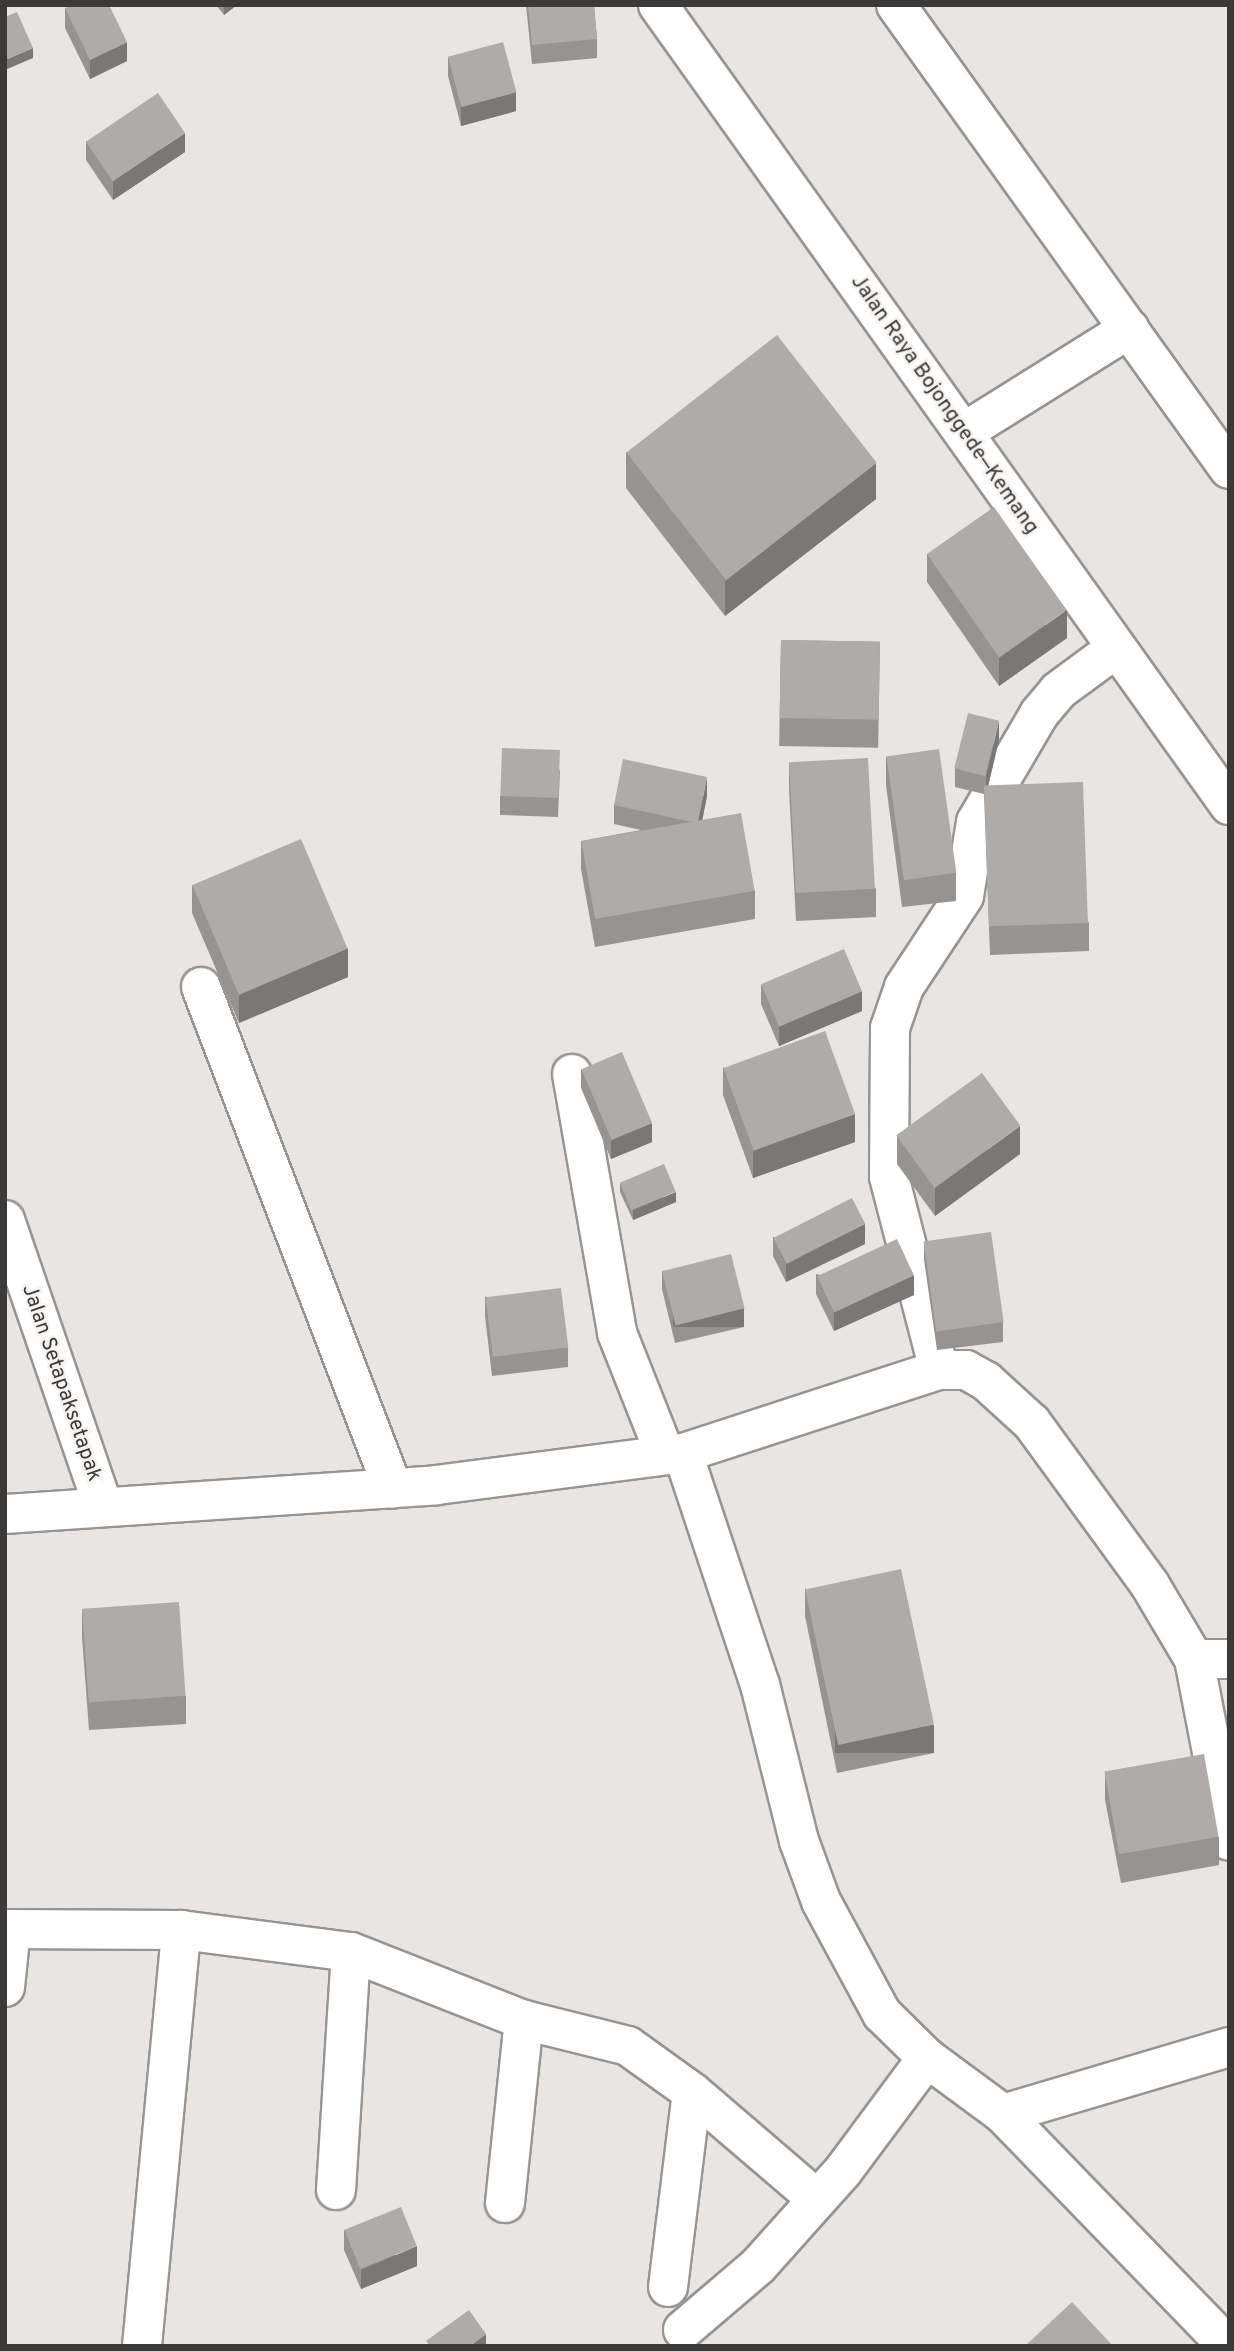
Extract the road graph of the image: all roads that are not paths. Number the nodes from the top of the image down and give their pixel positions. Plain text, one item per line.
1 (658, 5) edge
2 (896, 5) edge
3 (1129, 329) junction
4 (964, 432) junction
5 (1229, 469) edge
6 (1115, 649) junction
7 (1229, 805) edge
8 (201, 987) dead end
9 (572, 1074) dead end
10 (5, 1220) edge
11 (939, 1370) junction
12 (674, 1453) junction
13 (393, 1489) junction
14 (103, 1506) junction
15 (5, 1514) edge
16 (1211, 1659) edge
17 (1229, 1841) edge
18 (8, 1929) edge
19 (181, 1930) junction
20 (351, 1952) junction
21 (5, 1987) edge
22 (524, 2020) junction
23 (1229, 2047) edge
24 (927, 2057) junction
25 (692, 2092) junction
26 (1003, 2114) junction
27 (335, 2190) dead end
28 (817, 2199) junction
29 (505, 2203) dead end
30 (668, 2287) dead end
31 (683, 2330) dead end
32 (142, 2346) edge
33 (1228, 2346) edge

1 - 4 main road, Jalan Raya Bojonggede—Kemang
2 - 3 main road
3 - 4 main road
3 - 5 main road
4 - 6 main road, Jalan Raya Bojonggede—Kemang
6 - 7 main road, Jalan Raya Bojonggede—Kemang
6 - 11 main road
8 - 13 main road
9 - 12 main road
10 - 14 main road, Jalan Setapaksetapak
11 - 12 main road
11 - 16 main road
12 - 13 main road
12 - 24 main road
13 - 14 main road
14 - 15 main road
16 - 17 main road
18 - 19 main road
18 - 21 main road
19 - 20 main road
19 - 32 main road
20 - 22 main road
20 - 27 main road
22 - 25 main road
22 - 29 main road
23 - 26 main road
24 - 26 main road
24 - 28 main road
25 - 28 main road
25 - 30 main road
26 - 33 main road
28 - 31 main road

